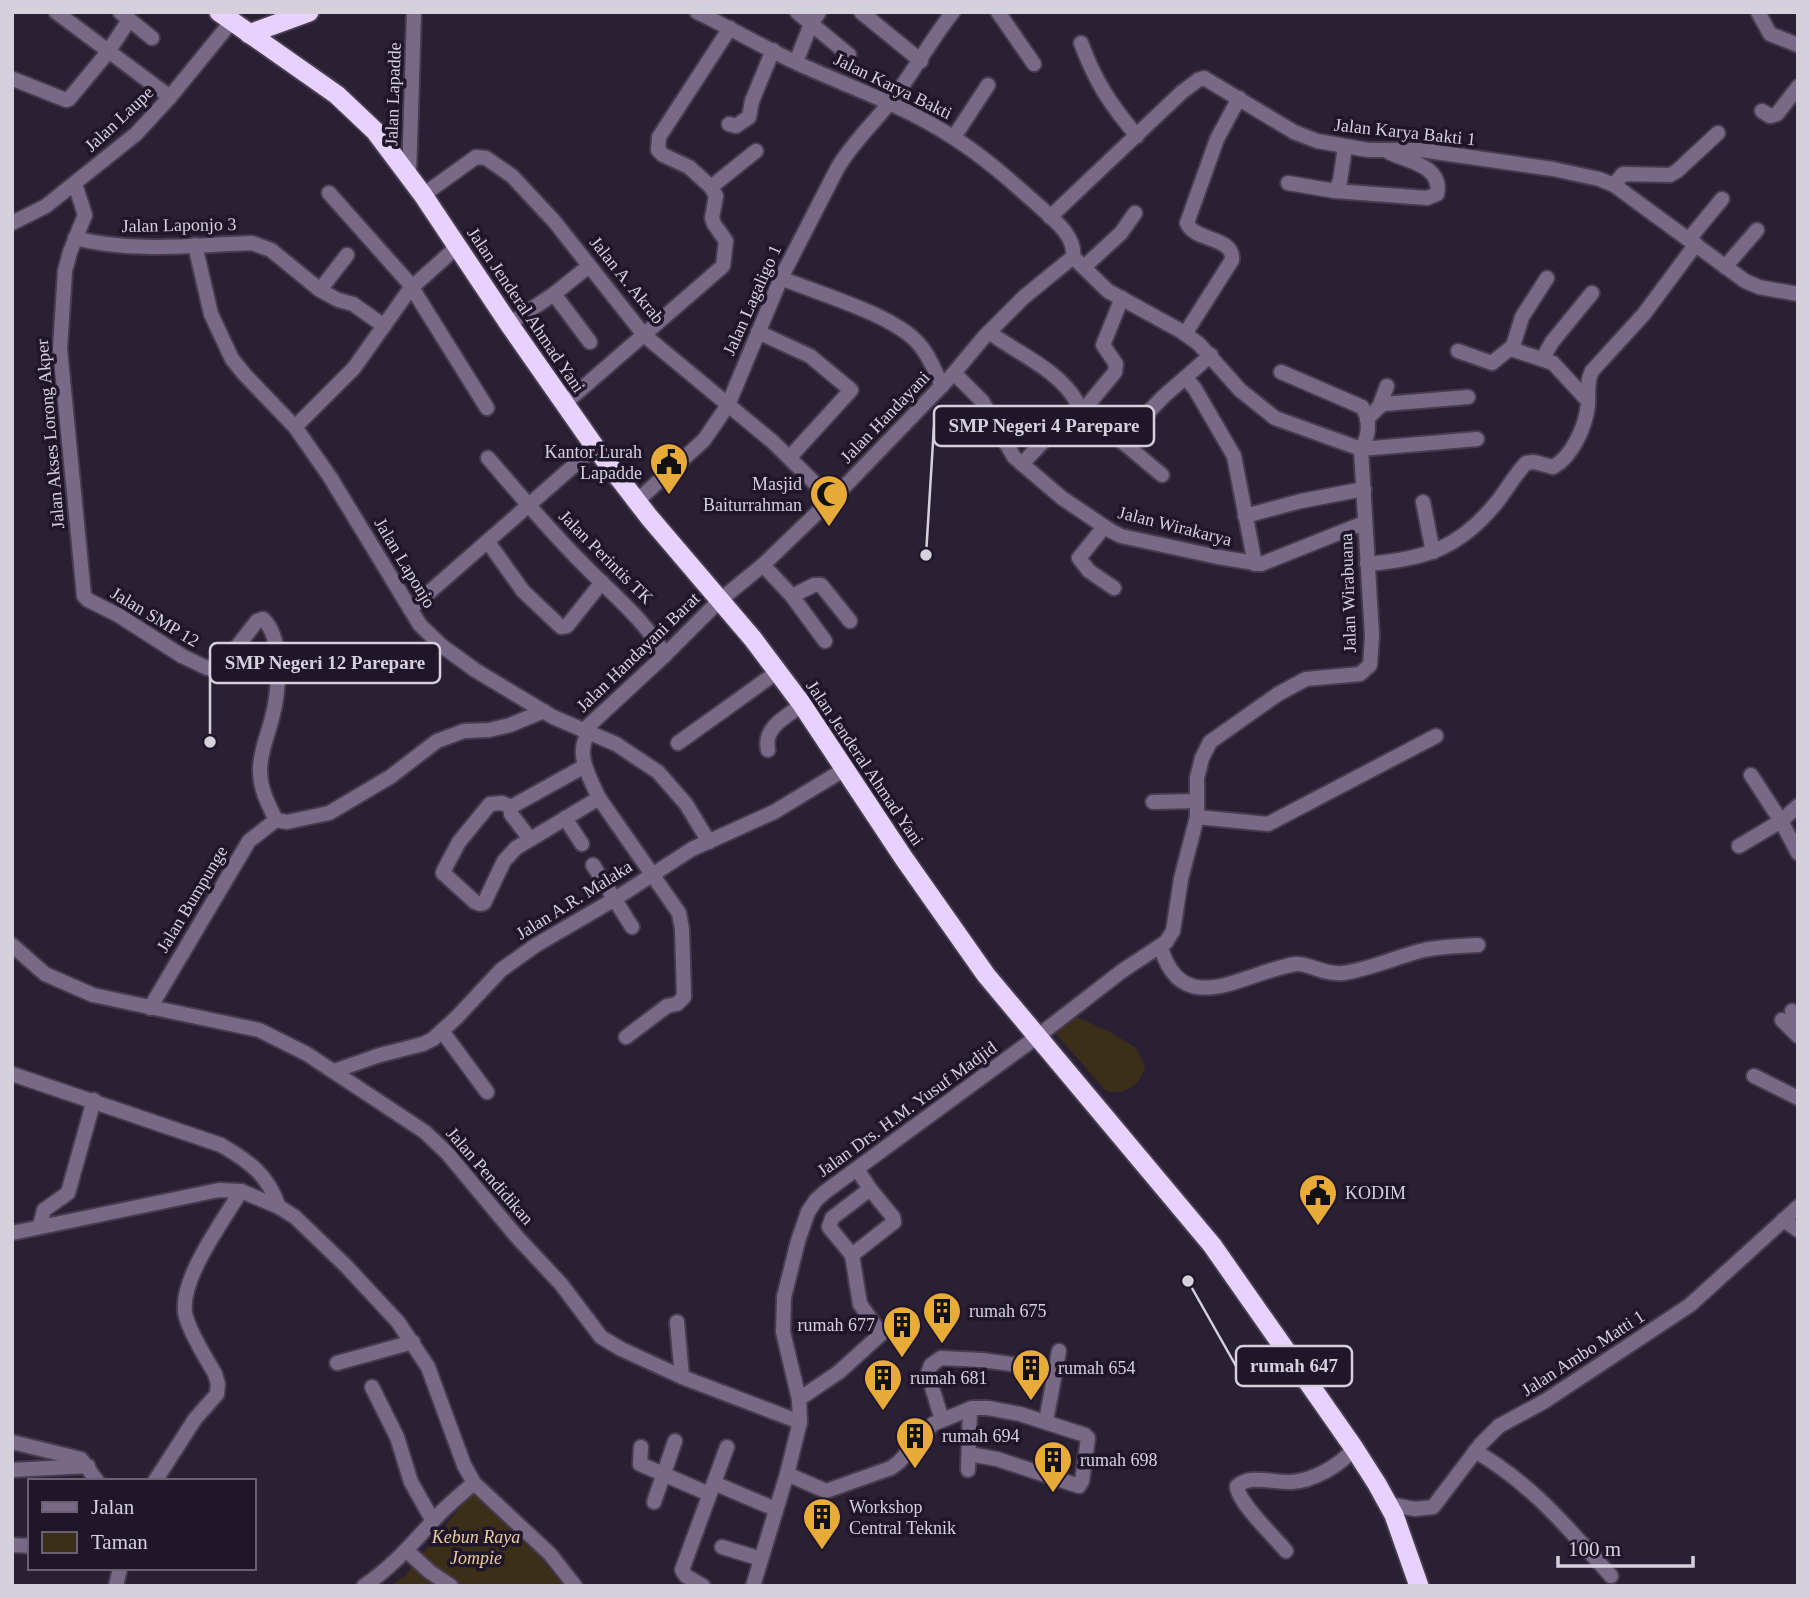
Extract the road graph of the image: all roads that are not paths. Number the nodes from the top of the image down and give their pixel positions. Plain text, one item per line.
1 (55, 12) edge
2 (309, 12) edge
3 (414, 12) edge
4 (696, 12) edge
5 (797, 12) edge
6 (860, 12) edge
7 (932, 12) edge
8 (998, 12) edge
9 (1758, 12) edge
10 (125, 16) edge
11 (226, 17) edge
12 (949, 17) edge
13 (815, 18) edge
14 (730, 28) junction
15 (249, 34) junction
16 (152, 38) dead end
17 (1081, 43) dead end
18 (1798, 45) edge
19 (773, 50) junction
20 (108, 52) junction
21 (849, 55) dead end
22 (921, 61) junction
23 (796, 62) junction
24 (1034, 64) dead end
25 (13, 79) edge
26 (988, 85) dead end
27 (1798, 88) edge
28 (170, 97) junction
29 (1239, 98) junction
30 (890, 103) junction
31 (1762, 111) dead end
32 (729, 124) dead end
33 (1718, 133) dead end
34 (1137, 136) junction
35 (954, 137) junction
36 (1345, 146) junction
37 (756, 150) dead end
38 (1386, 151) junction
39 (409, 176) junction
40 (1287, 183) dead end
41 (75, 184) junction
42 (1614, 186) junction
43 (710, 187) junction
44 (1335, 191) junction
45 (329, 193) dead end
46 (423, 195) junction
47 (1722, 199) dead end
48 (1135, 213) dead end
49 (1050, 217) junction
50 (12, 223) edge
51 (1757, 230) dead end
52 (75, 238) junction
53 (1693, 242) junction
54 (195, 245) junction
55 (458, 246) junction
56 (347, 256) dead end
57 (1079, 262) junction
58 (589, 267) junction
59 (1725, 267) junction
60 (781, 278) junction
61 (1547, 278) dead end
62 (410, 289) junction
63 (320, 290) junction
64 (1592, 293) dead end
65 (554, 294) junction
66 (1798, 294) edge
67 (1122, 298) junction
68 (509, 324) junction
69 (384, 326) junction
70 (758, 332) junction
71 (989, 332) junction
72 (1185, 334) junction
73 (644, 335) junction
74 (590, 342) dead end
75 (1513, 346) junction
76 (1458, 351) dead end
77 (1211, 355) junction
78 (1543, 358) junction
79 (1281, 372) dead end
80 (954, 373) junction
81 (1186, 378) junction
82 (942, 386) junction
83 (1387, 386) dead end
84 (1468, 397) dead end
85 (1588, 401) junction
86 (564, 404) junction
87 (728, 405) junction
88 (1379, 407) junction
89 (487, 408) dead end
90 (1079, 410) junction
91 (1367, 419) junction
92 (295, 427) junction
93 (1119, 439) junction
94 (1477, 439) dead end
95 (595, 447) junction
96 (1361, 449) junction
97 (790, 457) junction
98 (488, 458) dead end
99 (1022, 464) junction
100 (1162, 475) dead end
101 (1364, 489) junction
102 (831, 499) junction
103 (637, 501) junction
104 (1423, 502) dead end
105 (528, 504) junction
106 (1245, 516) junction
107 (1364, 523) junction
108 (1104, 527) junction
109 (488, 542) junction
110 (1433, 552) junction
111 (1255, 564) junction
112 (763, 565) junction
113 (1367, 565) junction
114 (602, 582) junction
115 (1114, 588) dead end
116 (792, 596) junction
117 (88, 600) joint
118 (719, 600) junction
119 (410, 609) junction
120 (850, 621) dead end
121 (825, 640) dead end
122 (665, 655) junction
123 (778, 671) junction
124 (802, 705) junction
125 (544, 711) junction
126 (586, 732) junction
127 (1436, 736) dead end
128 (678, 743) dead end
129 (768, 750) dead end
130 (585, 766) junction
131 (845, 769) junction
132 (1751, 775) dead end
133 (599, 798) junction
134 (1196, 801) junction
135 (1153, 802) dead end
136 (1798, 806) edge
137 (511, 807) junction
138 (1197, 817) junction
139 (565, 818) junction
140 (276, 820) junction
141 (1782, 821) junction
142 (530, 839) junction
143 (709, 842) junction
144 (582, 844) dead end
145 (1739, 846) dead end
146 (1798, 853) edge
147 (593, 865) dead end
148 (650, 875) junction
149 (615, 899) junction
150 (632, 927) dead end
151 (12, 945) edge
152 (1478, 945) dead end
153 (1161, 948) junction
154 (150, 1008) junction
155 (1791, 1017) edge
156 (442, 1031) junction
157 (1798, 1036) edge
158 (626, 1037) dead end
159 (1038, 1037) junction
160 (334, 1071) junction
161 (12, 1074) edge
162 (1754, 1076) dead end
163 (487, 1092) dead end
164 (1798, 1098) edge
165 (94, 1100) junction
166 (857, 1169) junction
167 (870, 1189) junction
168 (241, 1191) junction
169 (279, 1207) junction
170 (1798, 1207) edge
171 (1783, 1220) junction
172 (40, 1226) junction
173 (1798, 1230) edge
174 (12, 1233) edge
175 (852, 1255) junction
176 (677, 1322) dead end
177 (414, 1342) junction
178 (1059, 1351) dead end
179 (337, 1363) dead end
180 (1054, 1370) junction
181 (682, 1377) junction
182 (372, 1387) dead end
183 (799, 1399) junction
184 (970, 1409) junction
185 (942, 1420) junction
186 (1046, 1421) junction
187 (800, 1422) junction
188 (675, 1441) dead end
189 (12, 1442) edge
190 (641, 1447) dead end
191 (727, 1447) dead end
192 (1354, 1448) junction
193 (1475, 1451) junction
194 (969, 1454) junction
195 (88, 1466) junction
196 (12, 1470) edge
197 (968, 1470) dead end
198 (787, 1474) junction
199 (664, 1475) junction
200 (96, 1479) edge
201 (159, 1479) edge
202 (474, 1483) junction
203 (712, 1488) junction
204 (654, 1502) dead end
205 (1388, 1504) junction
206 (775, 1509) junction
207 (433, 1521) junction
208 (722, 1547) dead end
209 (1286, 1550) dead end
210 (407, 1551) junction
211 (761, 1559) junction
212 (1611, 1576) dead end
213 (364, 1586) edge
214 (451, 1586) edge
215 (575, 1586) edge
216 (703, 1586) edge
217 (753, 1586) edge
218 (1419, 1586) edge

1 - 20 street
2 - 15 highway
3 - 39 street, Jalan Lapadde
4 - 14 street, Jalan Karya Bakti
5 - 13 street
6 - 22 street
7 - 12 street
8 - 24 street
9 - 18 street
10 - 16 street
10 - 20 street
11 - 15 highway, Jalan Jenderal Ahmad Yani
11 - 28 street, Jalan Laupe
12 - 22 street, Jalan Lagaligo 1
13 - 21 street
13 - 23 street
14 - 19 street, Jalan Karya Bakti
14 - 43 street
15 - 39 highway, Jalan Jenderal Ahmad Yani
17 - 34 street
19 - 23 street, Jalan Karya Bakti
19 - 32 street
20 - 25 street
20 - 28 street
22 - 30 street, Jalan Lagaligo 1
23 - 30 street, Jalan Karya Bakti
26 - 35 street
27 - 31 street
28 - 41 street, Jalan Laupe
29 - 34 street, Jalan Karya Bakti 1
29 - 36 street, Jalan Karya Bakti 1
29 - 72 street
30 - 35 street, Jalan Karya Bakti
30 - 60 street, Jalan Lagaligo 1
33 - 42 street
34 - 49 street, Jalan Karya Bakti 1
35 - 49 street, Jalan Karya Bakti
36 - 38 street, Jalan Karya Bakti 1
36 - 44 street
37 - 43 street
38 - 42 street, Jalan Karya Bakti 1
38 - 44 street
39 - 46 highway, Jalan Jenderal Ahmad Yani
40 - 44 street
41 - 50 street, Jalan Laupe
41 - 52 street, Jalan Akses Lorong Akper
42 - 53 street, Jalan Karya Bakti 1
43 - 73 street
45 - 62 street
46 - 55 highway, Jalan Jenderal Ahmad Yani
46 - 58 street, Jalan A. Akrab
47 - 53 street
48 - 57 street, Jalan Handayani
49 - 57 street, Jalan Karya Bakti
51 - 59 street
52 - 54 street, Jalan Laponjo 3
52 - 117 street, Jalan Akses Lorong Akper
53 - 59 street, Jalan Karya Bakti 1
53 - 85 street
54 - 63 street, Jalan Laponjo 3
54 - 92 street, Jalan Laponjo
55 - 62 street
55 - 68 highway, Jalan Jenderal Ahmad Yani
56 - 63 street
57 - 67 street
57 - 71 street, Jalan Handayani
58 - 65 street
58 - 73 street, Jalan A. Akrab
59 - 66 street, Jalan Karya Bakti 1
60 - 70 street, Jalan Lagaligo 1
60 - 82 street
61 - 75 street
62 - 69 street
62 - 89 street
63 - 69 street, Jalan Laponjo 3
64 - 78 street
65 - 68 street
65 - 74 street
67 - 72 street
67 - 90 street
68 - 86 highway, Jalan Jenderal Ahmad Yani
69 - 92 street
70 - 87 street, Jalan Lagaligo 1
70 - 97 street
71 - 80 street, Jalan Handayani
71 - 90 street
72 - 77 street
73 - 86 street
73 - 87 street, Jalan A. Akrab
75 - 76 street
75 - 78 street
77 - 81 street
77 - 96 street
78 - 85 street
79 - 91 street
80 - 82 street, Jalan Handayani
80 - 99 street, Jalan Wirakarya
81 - 93 street
81 - 106 street
82 - 102 street, Jalan Handayani
83 - 88 street
84 - 88 street
85 - 110 street
86 - 95 highway, Jalan Jenderal Ahmad Yani
87 - 97 street, Jalan A. Akrab
87 - 103 street, Jalan Lagaligo 1
88 - 91 street
90 - 93 street
90 - 99 street
91 - 96 street, Jalan Wirabuana
92 - 119 street, Jalan Laponjo
93 - 100 street
94 - 96 street
95 - 103 highway, Jalan Jenderal Ahmad Yani
95 - 105 street
96 - 101 street, Jalan Wirabuana
97 - 102 street, Jalan A. Akrab
98 - 105 street, Jalan Perintis TK
99 - 108 street, Jalan Wirakarya
101 - 106 street
101 - 107 street, Jalan Wirabuana
102 - 112 street, Jalan Handayani
103 - 118 highway, Jalan Jenderal Ahmad Yani
104 - 110 street
105 - 109 street
105 - 114 street, Jalan Perintis TK
106 - 111 street
107 - 111 street, Jalan Wirakarya
107 - 113 street, Jalan Wirabuana
108 - 111 street, Jalan Wirakarya
108 - 115 street
109 - 114 street
109 - 119 street
110 - 113 street
112 - 116 street
112 - 118 street, Jalan Handayani
113 - 134 street, Jalan Wirabuana
114 - 122 street, Jalan Perintis TK
116 - 120 street
116 - 121 street
117 - 140 street, Jalan SMP 12
118 - 122 street, Jalan Handayani Barat
118 - 123 highway, Jalan Jenderal Ahmad Yani
119 - 125 street, Jalan Laponjo
122 - 126 street, Jalan Handayani Barat
123 - 124 highway, Jalan Jenderal Ahmad Yani
123 - 128 street
124 - 129 street
124 - 131 highway, Jalan Jenderal Ahmad Yani
125 - 126 street, Jalan Laponjo
125 - 140 street
126 - 130 street
126 - 143 street, Jalan Laponjo
127 - 138 street
130 - 133 street
130 - 137 street
131 - 143 street, Jalan A.R. Malaka
131 - 159 highway, Jalan Jenderal Ahmad Yani
132 - 141 street
133 - 139 street
133 - 148 street
134 - 135 street
134 - 138 street, Jalan Wirabuana
136 - 141 street
137 - 142 street
137 - 142 street
138 - 153 street, Jalan Wirabuana
139 - 142 street
139 - 144 street
140 - 154 street, Jalan Bumpunge
141 - 145 street
141 - 146 street
143 - 148 street, Jalan A.R. Malaka
147 - 149 street
148 - 149 street, Jalan A.R. Malaka
148 - 158 street
149 - 150 street
149 - 156 street, Jalan A.R. Malaka
151 - 154 street, Jalan Pendidikan
152 - 153 street
153 - 159 street
154 - 160 street, Jalan Pendidikan
155 - 157 street
156 - 160 street, Jalan A.R. Malaka
156 - 163 street
159 - 166 street, Jalan Drs. H.M. Yusuf Madjid
159 - 192 highway, Jalan Jenderal Ahmad Yani
160 - 181 street, Jalan Pendidikan
161 - 165 street
162 - 164 street
165 - 169 street
165 - 172 street
166 - 167 street
166 - 183 street, Jalan Drs. H.M. Yusuf Madjid
167 - 175 street
167 - 175 street
168 - 169 street
168 - 172 street
168 - 201 street
169 - 177 street
170 - 171 street, Jalan Ambo Matti 1
171 - 173 street
171 - 193 street, Jalan Ambo Matti 1
172 - 174 street
175 - 183 street
176 - 181 street
177 - 179 street
177 - 202 street
178 - 180 street
180 - 185 street
180 - 186 street
181 - 187 street, Jalan Pendidikan
182 - 207 street
183 - 187 street, Jalan Drs. H.M. Yusuf Madjid
184 - 185 street
184 - 186 street
184 - 194 street
185 - 198 street
186 - 194 street
187 - 198 street, Jalan Drs. H.M. Yusuf Madjid
188 - 199 street
189 - 195 street
190 - 199 street
191 - 203 street
192 - 205 highway, Jalan Jenderal Ahmad Yani
192 - 209 street
193 - 205 street, Jalan Ambo Matti 1
193 - 212 street
194 - 197 street
195 - 196 street
195 - 200 street
198 - 206 street, Jalan Drs. H.M. Yusuf Madjid
199 - 203 street
199 - 204 street
202 - 207 street
202 - 215 street
203 - 206 street
203 - 216 street
205 - 218 highway, Jalan Jenderal Ahmad Yani
206 - 211 street, Jalan Drs. H.M. Yusuf Madjid
207 - 210 street
208 - 211 street
210 - 213 street
210 - 214 street
211 - 217 street, Jalan Drs. H.M. Yusuf Madjid

